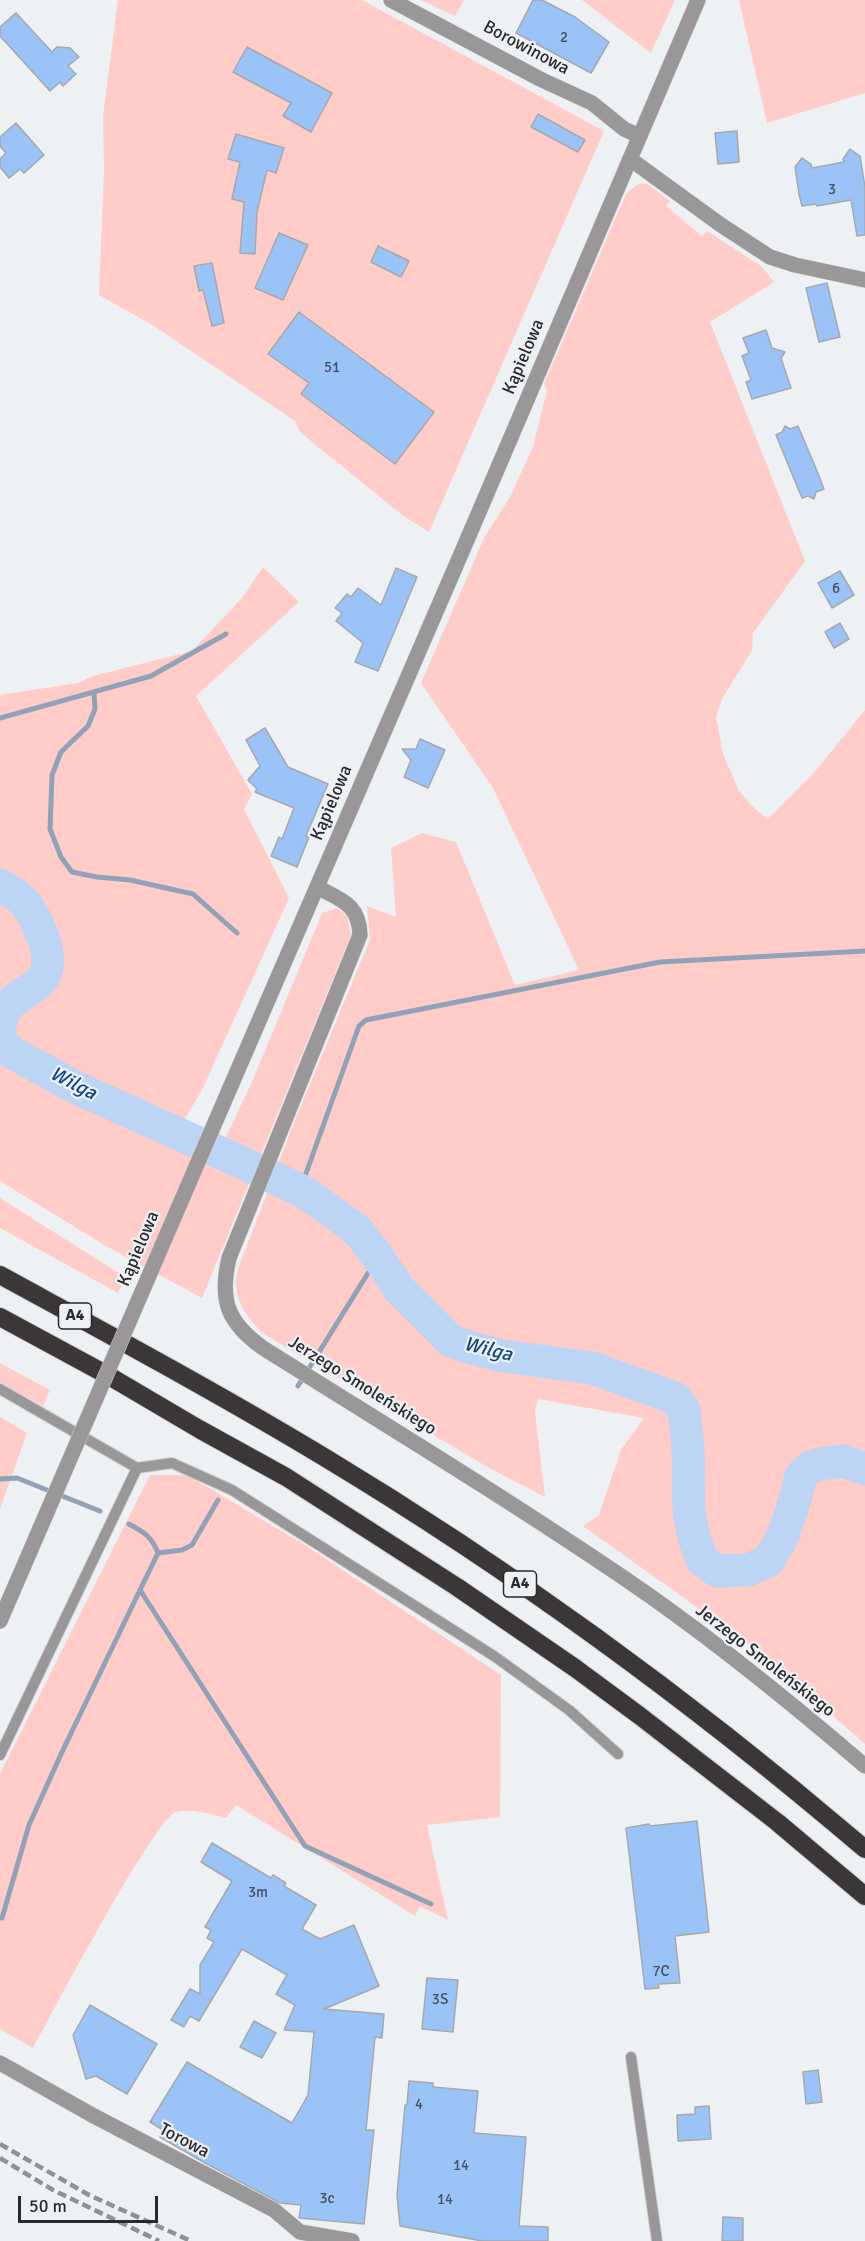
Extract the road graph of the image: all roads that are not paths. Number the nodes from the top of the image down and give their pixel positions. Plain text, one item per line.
1 (391, 0) edge
2 (698, 0) edge
3 (639, 136) junction
4 (630, 159) junction
5 (865, 280) edge
6 (316, 887) junction
7 (0, 1275) edge
8 (0, 1317) edge
9 (0, 1389) edge
10 (137, 1468) junction
11 (0, 1621) edge
12 (618, 1754) dead end
13 (0, 1755) edge
14 (865, 1766) edge
15 (865, 1849) edge
16 (865, 1896) edge
17 (632, 2057) dead end
18 (0, 2063) edge
19 (352, 2241) edge
20 (657, 2241) edge

1 - 3 street, Borowinowa
2 - 3 street, Kąpielowa
3 - 4 street, Kąpielowa
4 - 5 street
4 - 6 street, Kąpielowa
6 - 11 street, Kąpielowa, bridge
6 - 14 street, Jerzego Smoleńskiego
7 - 15 highway, A4
8 - 16 highway, A4
9 - 10 lane
10 - 12 lane
10 - 13 lane
17 - 20 lane
18 - 19 street, Torowa

